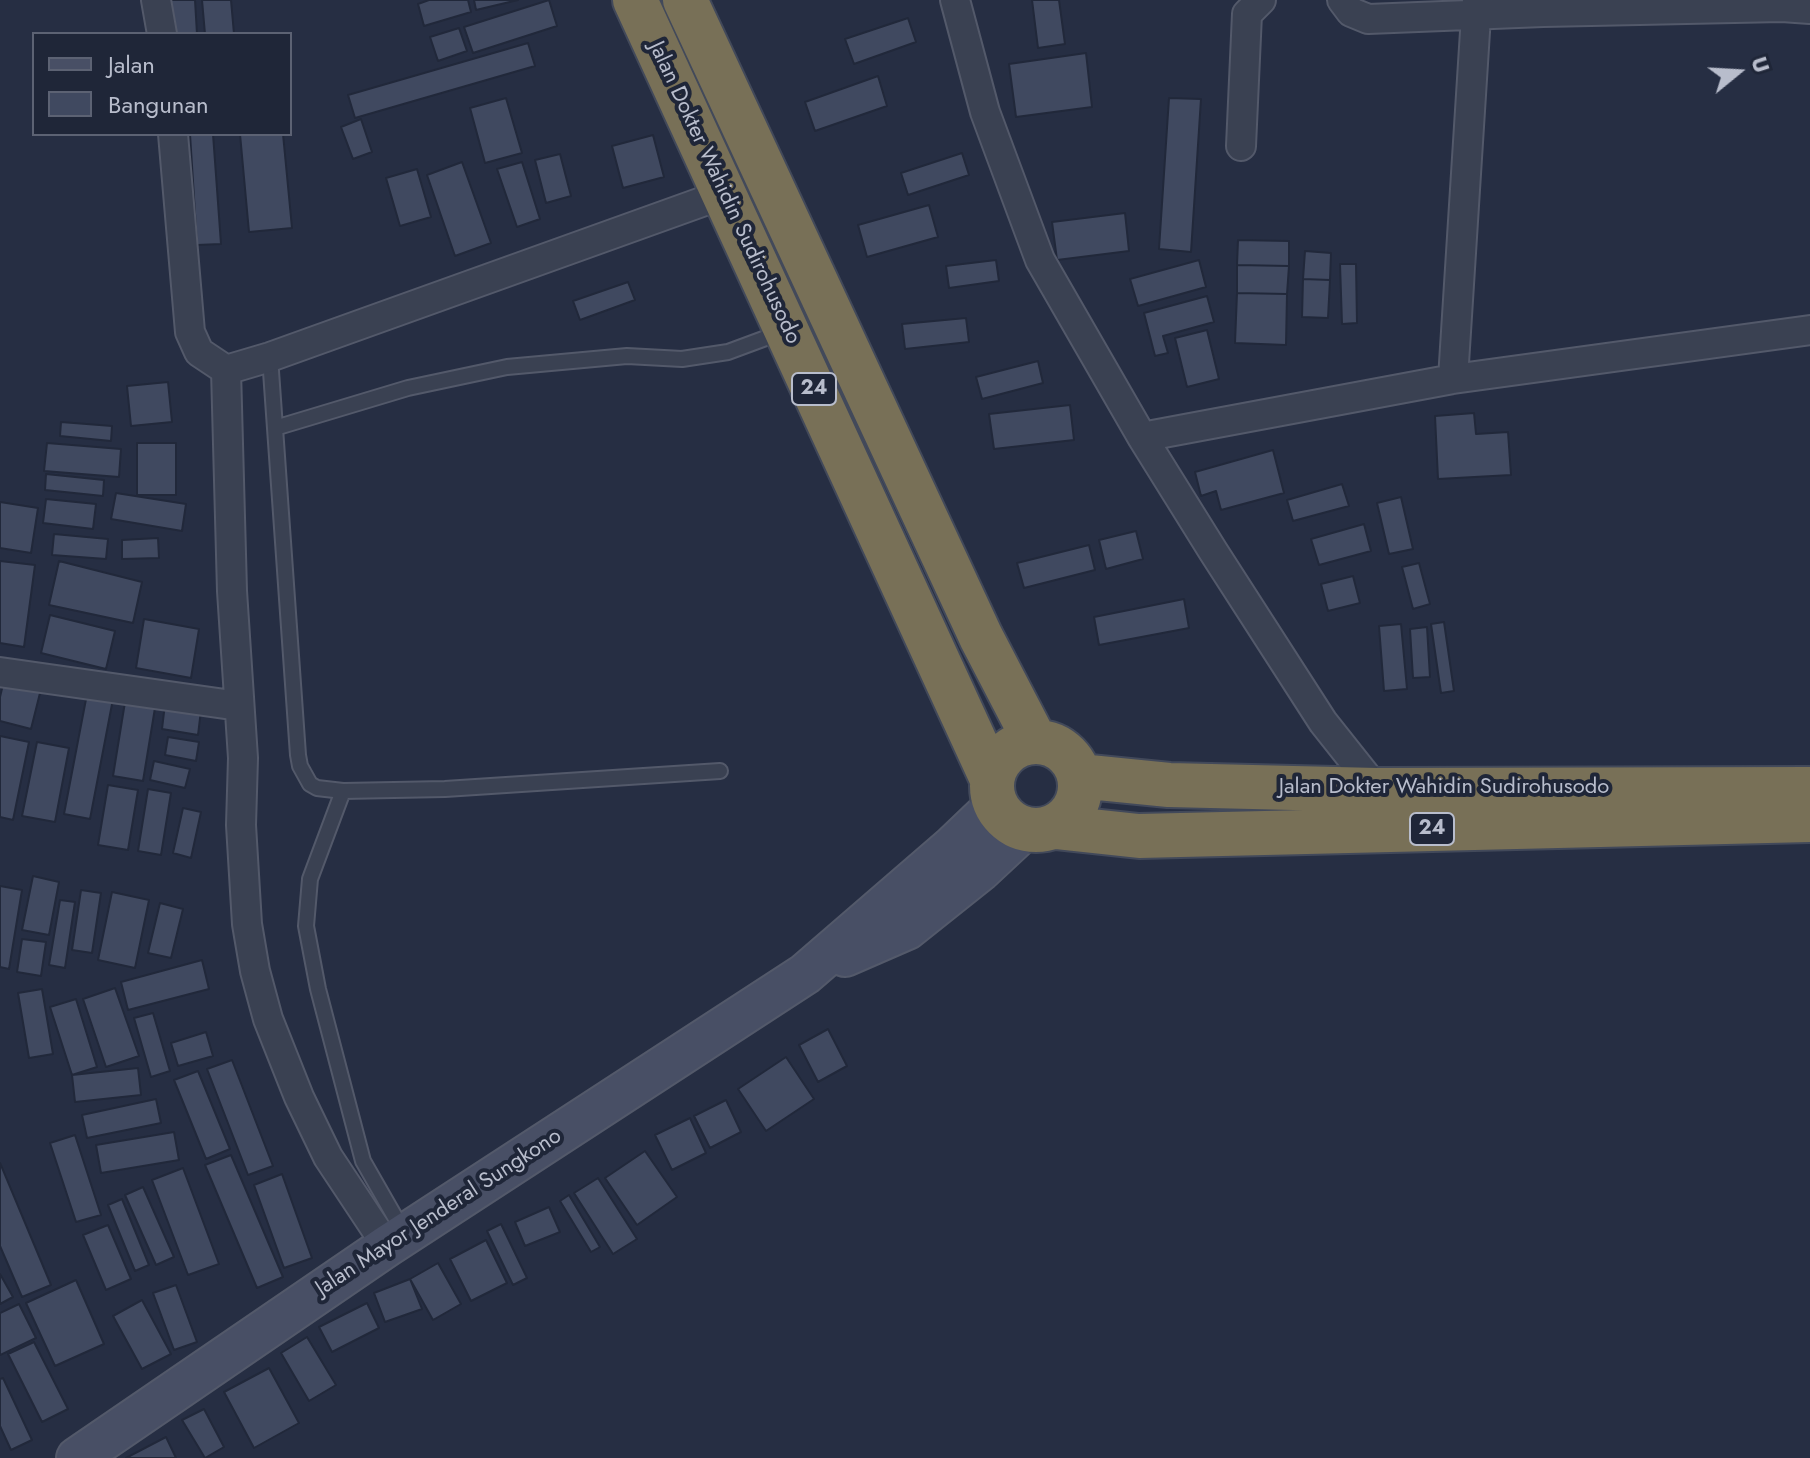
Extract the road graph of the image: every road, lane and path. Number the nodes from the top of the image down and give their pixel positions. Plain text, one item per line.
1 (156, 0) edge
2 (635, 0) edge
3 (685, 0) edge
4 (955, 0) edge
5 (1261, 0) edge
6 (1342, 0) edge
7 (1792, 5) edge
8 (1476, 7) edge
9 (162, 32) edge
10 (173, 136) edge
11 (1241, 146) dead end
12 (724, 194) junction
13 (787, 330) junction
14 (1810, 330) edge
15 (270, 357) junction
16 (226, 370) junction
17 (1453, 379) junction
18 (275, 428) junction
19 (1142, 437) junction
20 (0, 672) edge
21 (239, 706) junction
22 (1035, 741) junction
23 (720, 771) dead end
24 (1079, 776) junction
25 (1810, 789) edge
26 (1377, 790) junction
27 (343, 791) junction
28 (1017, 810) junction
29 (1810, 820) edge
30 (396, 1240) junction
31 (77, 1458) edge

1 - 9 street
2 - 12 highway, Jalan Dokter Wahidin Sudirohusodo / 24
3 - 22 highway, 24
4 - 19 street
5 - 11 street
6 - 8 street
7 - 8 street
8 - 17 street
10 - 16 street
12 - 13 highway, Jalan Dokter Wahidin Sudirohusodo / 24
12 - 15 street
13 - 18 lane
13 - 28 highway, Jalan Dokter Wahidin Sudirohusodo / 24
14 - 17 street
15 - 16 street
15 - 18 lane
16 - 21 street
17 - 19 street
18 - 27 lane
19 - 26 street
20 - 21 street
21 - 30 street
22 - 24 highway
22 - 28 highway
23 - 27 lane
24 - 26 highway, Jalan Dokter Wahidin Sudirohusodo / 24
24 - 28 highway
25 - 26 highway, Jalan Dokter Wahidin Sudirohusodo / 24
27 - 30 lane
28 - 29 highway, Jalan Dokter Wahidin Sudirohusodo / 24
28 - 30 main road, Jalan Mayor Jenderal Sungkono
30 - 31 main road, Jalan Mayor Jenderal Sungkono

